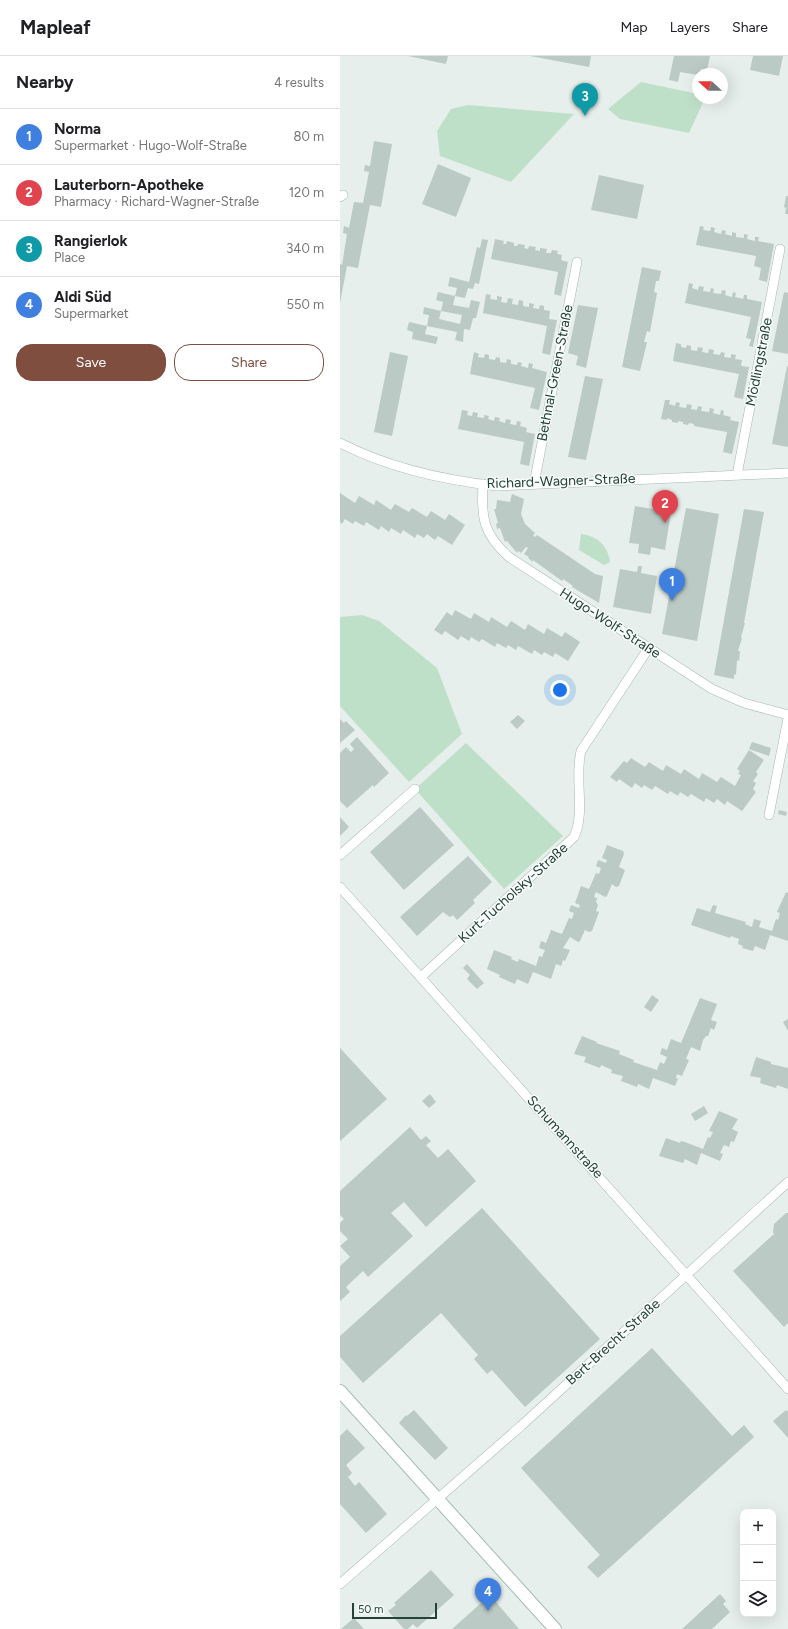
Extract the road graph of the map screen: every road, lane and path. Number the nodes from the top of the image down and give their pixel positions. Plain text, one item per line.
1 (780, 249) dead end
2 (577, 262) dead end
3 (340, 443) edge
4 (788, 472) edge
5 (737, 475) junction
6 (483, 484) junction
7 (534, 484) junction
8 (648, 649) junction
9 (788, 717) edge
10 (415, 789) dead end
11 (769, 815) dead end
12 (340, 855) edge
13 (340, 887) edge
14 (422, 977) junction
15 (788, 1182) edge
16 (687, 1274) junction
17 (788, 1389) edge
18 (340, 1391) edge
19 (436, 1498) junction
20 (340, 1584) edge
21 (555, 1629) edge

1 - 5 street, Mödlingstraße
2 - 7 street, Bethnal-Green-Straße
3 - 6 street, Richard-Wagner-Straße
4 - 5 street, Richard-Wagner-Straße
5 - 7 street, Richard-Wagner-Straße
6 - 7 street, Richard-Wagner-Straße
6 - 8 street, Hugo-Wolf-Straße
8 - 9 street, Hugo-Wolf-Straße
8 - 14 street, Kurt-Tucholsky-Straße
9 - 11 street
10 - 12 street
13 - 14 street, Schumannstraße
14 - 16 street, Schumannstraße
15 - 16 street, Bert-Brecht-Straße
16 - 17 street, Schumannstraße
16 - 19 street, Bert-Brecht-Straße
18 - 19 main road
19 - 20 street, Bert-Brecht-Straße
19 - 21 main road

